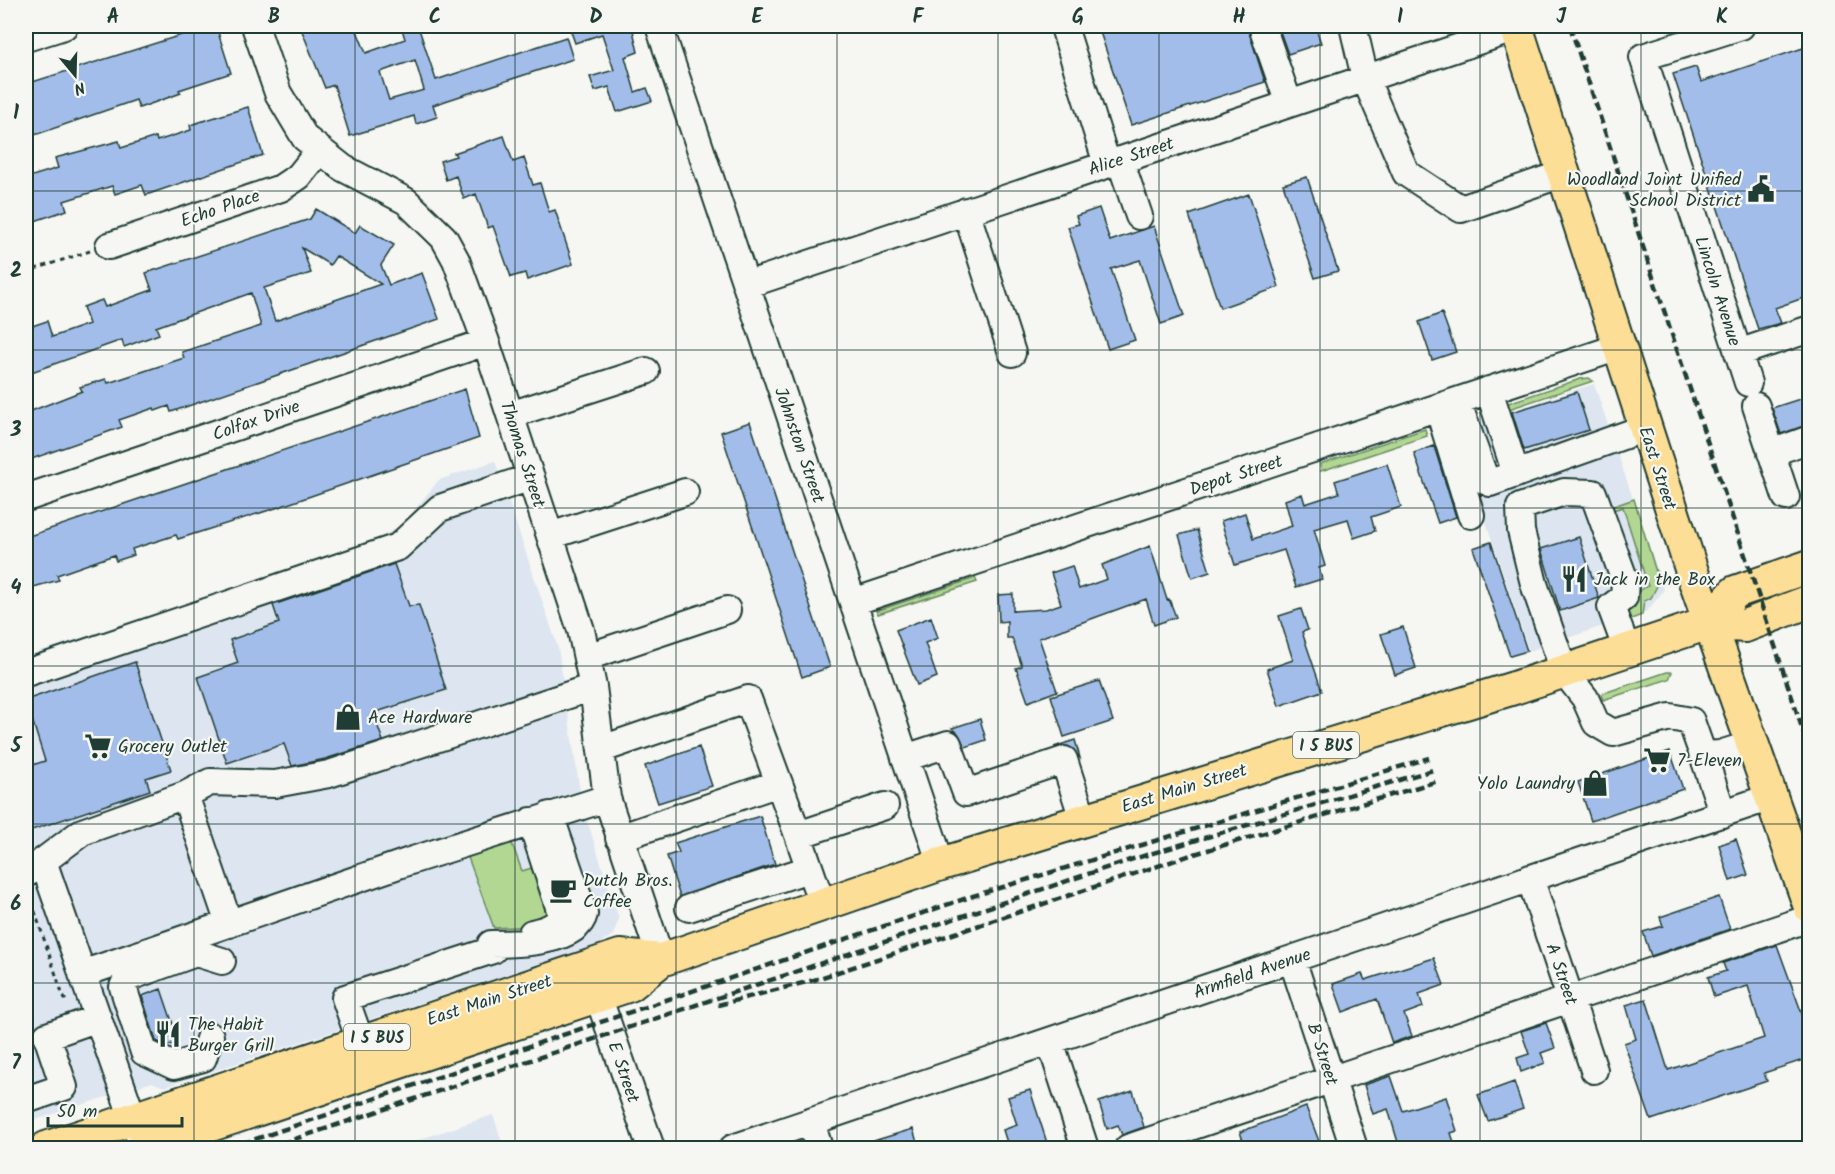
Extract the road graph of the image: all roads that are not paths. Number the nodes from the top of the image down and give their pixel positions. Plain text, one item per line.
1 (64, 26) edge
2 (255, 26) edge
3 (659, 26) edge
4 (1262, 26) edge
5 (1353, 26) edge
6 (1741, 26) edge
7 (1064, 27) edge
8 (1516, 27) edge
9 (1459, 36) edge
10 (26, 38) edge
11 (1365, 78) junction
12 (1289, 104) junction
13 (319, 151) junction
14 (1114, 162) junction
15 (1565, 173) junction
16 (966, 211) junction
17 (1139, 216) dead end
18 (109, 246) road end
19 (746, 285) junction
20 (1809, 329) edge
21 (486, 342) junction
22 (1619, 347) junction
23 (1012, 353) dead end
24 (1738, 353) junction
25 (646, 371) dead end
26 (1488, 390) junction
27 (1447, 404) junction
28 (510, 415) junction
29 (1645, 428) junction
30 (1809, 439) edge
31 (1771, 453) junction
32 (1516, 474) junction
33 (531, 477) junction
34 (685, 492) dead end
35 (1786, 497) dead end
36 (26, 498) edge
37 (1471, 515) dead end
38 (550, 536) junction
39 (1809, 566) edge
40 (1809, 601) edge
41 (853, 602) junction
42 (727, 610) dead end
43 (1709, 622) junction
44 (1627, 650) junction
45 (587, 657) junction
46 (1564, 671) junction
47 (26, 672) edge
48 (593, 687) junction
49 (1752, 744) junction
50 (602, 749) junction
51 (1703, 755) junction
52 (905, 758) junction
53 (779, 783) junction
54 (185, 795) junction
55 (1771, 797) junction
56 (607, 798) junction
57 (885, 806) dead end
58 (1723, 814) junction
59 (541, 818) junction
60 (1083, 819) junction
61 (798, 836) junction
62 (619, 838) junction
63 (941, 864) junction
64 (34, 868) edge
65 (809, 869) junction
66 (1530, 878) junction
67 (822, 904) junction
68 (1809, 907) edge
69 (689, 908) dead end
70 (1809, 918) edge
71 (229, 924) junction
72 (1292, 959) junction
73 (661, 960) junction
74 (189, 972) dead end
75 (82, 974) junction
76 (598, 996) junction
77 (1571, 999) junction
78 (87, 1022) junction
79 (210, 1036) dead end
80 (1050, 1041) junction
81 (361, 1042) junction
82 (1594, 1070) dead end
83 (1331, 1080) junction
84 (26, 1100) edge
85 (133, 1119) junction
86 (811, 1122) junction
87 (142, 1148) edge
88 (46, 1149) edge
89 (651, 1149) edge
90 (733, 1149) edge
91 (819, 1149) edge
92 (1085, 1149) edge
93 (1128, 1149) edge
94 (1354, 1149) edge

1 - 10 street
2 - 13 street, Thomas Street
3 - 19 street, Johnston Street
4 - 12 street
5 - 11 street
6 - 24 street, Lincoln Avenue
7 - 14 street
8 - 9 street, Alice Street
8 - 15 main road, East Street
9 - 11 street, Alice Street
11 - 12 street, Alice Street
11 - 15 street
12 - 14 street, Alice Street
13 - 18 street, Echo Place
13 - 21 street, Thomas Street
14 - 16 street, Alice Street
14 - 17 street
15 - 22 main road, East Street
16 - 19 street, Alice Street
16 - 23 street
19 - 41 street, Johnston Street
20 - 24 street
21 - 28 street, Thomas Street
21 - 36 street, Colfax Drive
22 - 26 street, Depot Street
22 - 29 main road, East Street
24 - 31 street, Lincoln Avenue
25 - 28 street
26 - 27 street, Depot Street
26 - 32 street
27 - 32 street
27 - 37 street
27 - 41 street, Depot Street
28 - 33 street, Thomas Street
29 - 32 street
29 - 43 main road, East Street
30 - 31 street
31 - 35 street, Lincoln Avenue
33 - 38 street, Thomas Street
33 - 47 street
34 - 38 street
38 - 45 street, Thomas Street
39 - 43 main road, I 5 BUS
40 - 43 main road, I 5 BUS
41 - 52 street, Johnston Street
42 - 45 street
43 - 44 main road, East Main Street / I 5 BUS
43 - 49 main road, East Street
44 - 46 main road, East Main Street / I 5 BUS
44 - 46 street
45 - 48 street, Thomas Street
46 - 51 street
46 - 60 main road, East Main Street / I 5 BUS
48 - 50 street, Thomas Street
48 - 54 street
49 - 51 street
49 - 55 main road, East Street
50 - 53 street
50 - 56 street, Thomas Street
51 - 58 street
52 - 60 street
52 - 63 street, Johnston Street
53 - 61 street
53 - 62 street
54 - 64 street
54 - 71 street
55 - 58 street, Armfield Avenue
55 - 68 main road, East Street
56 - 59 street
56 - 62 street, Thomas Street
57 - 61 street
58 - 66 street, Armfield Avenue
59 - 71 street
59 - 81 street
60 - 63 main road, East Main Street / I 5 BUS
61 - 65 street
62 - 73 street, Thomas Street
63 - 67 main road, East Main Street / I 5 BUS
64 - 75 street
65 - 67 street
65 - 69 street
66 - 72 street, Armfield Avenue
66 - 77 street, A Street
67 - 73 main road, East Main Street / I 5 BUS
70 - 77 street
71 - 75 street
72 - 80 street, Armfield Avenue
72 - 83 street, B Street
73 - 76 main road, East Main Street / I 5 BUS
73 - 81 main road, East Main Street / I 5 BUS
74 - 79 street
75 - 78 street
76 - 87 main road, East Main Street / I 5 BUS
76 - 89 street, E Street
77 - 82 street, A Street
77 - 83 street
78 - 84 street
78 - 85 street
80 - 86 street, Armfield Avenue
80 - 92 street
81 - 85 main road, East Main Street / I 5 BUS
83 - 93 street
83 - 94 street, B Street
85 - 87 street
85 - 88 main road, East Main Street / I 5 BUS
86 - 90 street, Armfield Avenue
86 - 91 street

